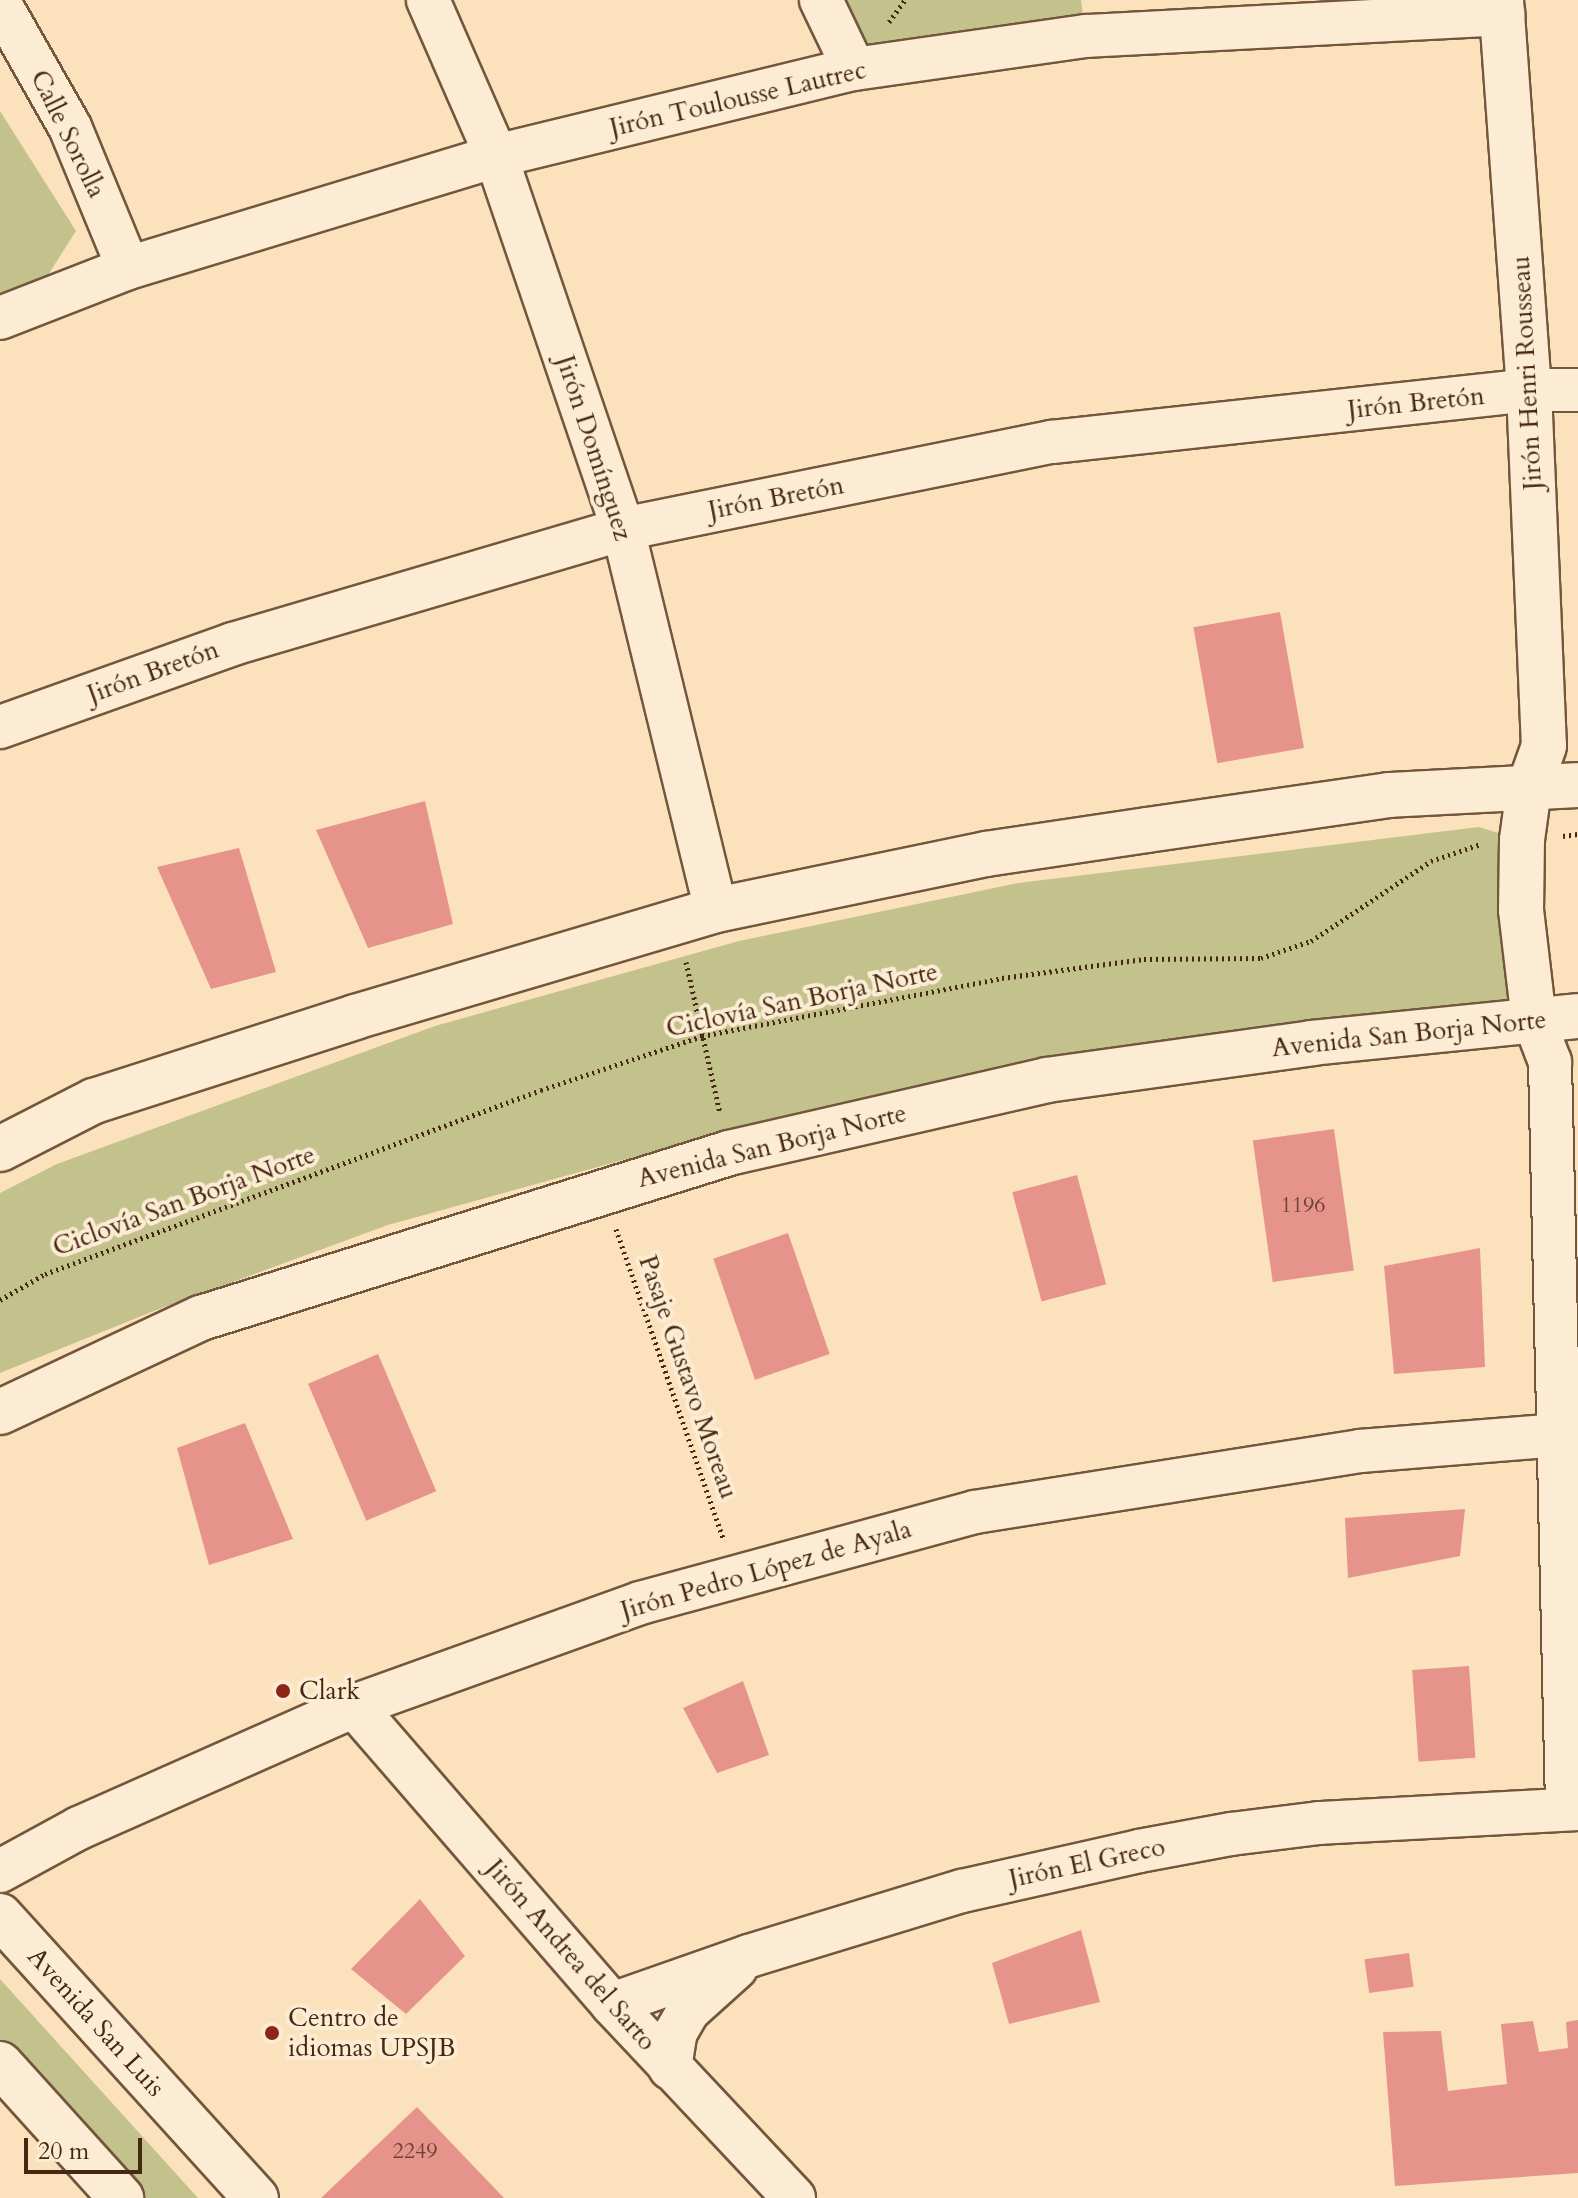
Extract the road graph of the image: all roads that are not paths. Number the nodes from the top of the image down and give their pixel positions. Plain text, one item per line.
1 (428, 0) edge
2 (821, 0) edge
3 (0, 4) edge
4 (1502, 7) edge
5 (1084, 18) edge
6 (854, 69) junction
7 (496, 156) junction
8 (128, 268) junction
9 (0, 318) edge
10 (1529, 390) junction
11 (1578, 390) edge
12 (623, 529) junction
13 (0, 727) edge
14 (1544, 746) junction
15 (1578, 785) edge
16 (1529, 788) junction
17 (697, 915) junction
18 (1578, 1017) edge
19 (1534, 1020) junction
20 (1550, 1062) junction
21 (0, 1149) edge
22 (0, 1412) edge
23 (1568, 1436) edge
24 (354, 1706) junction
25 (1573, 1808) edge
26 (0, 1871) edge
27 (0, 1916) edge
28 (749, 1956) junction
29 (612, 2004) junction
30 (0, 2064) edge
31 (670, 2068) junction
32 (121, 2198) edge
33 (256, 2198) edge
34 (794, 2198) edge

1 - 7 street, Jirón Domínguez
2 - 6 street
3 - 8 street, Calle Sorolla
4 - 5 street, Jirón Toulousse Lautrec
4 - 10 main road, Jirón Henri Rousseau
5 - 6 street, Jirón Toulousse Lautrec
6 - 7 street, Jirón Toulousse Lautrec
7 - 8 street, Jirón Toulousse Lautrec
7 - 12 street, Jirón Domínguez
8 - 9 street, Jirón Toulousse Lautrec
10 - 11 street, Jirón Bretón
10 - 12 street, Jirón Bretón
10 - 14 main road, Jirón Henri Rousseau
12 - 13 street, Jirón Bretón
12 - 17 street, Jirón Domínguez
14 - 15 main road
14 - 16 main road, Jirón Henri Rousseau
15 - 16 main road
16 - 17 main road
16 - 19 main road, Jirón Henri Rousseau
17 - 21 main road
18 - 19 main road, Avenida San Borja Norte
18 - 20 street
19 - 20 street, Jirón Henri Rousseau
19 - 22 main road, Avenida San Borja Norte
20 - 23 street, Jirón Henri Rousseau
23 - 24 street, Jirón Pedro López de Ayala
23 - 25 street, Jirón Henri Rousseau
24 - 26 street, Jirón Pedro López de Ayala
24 - 29 street, Jirón Andrea del Sarto
25 - 28 street, Jirón El Greco
27 - 33 main road, Avenida San Luis
28 - 29 street, Jirón El Greco
28 - 31 street
29 - 31 street, Jirón Andrea del Sarto
30 - 32 main road
31 - 34 street, Jirón Andrea del Sarto

